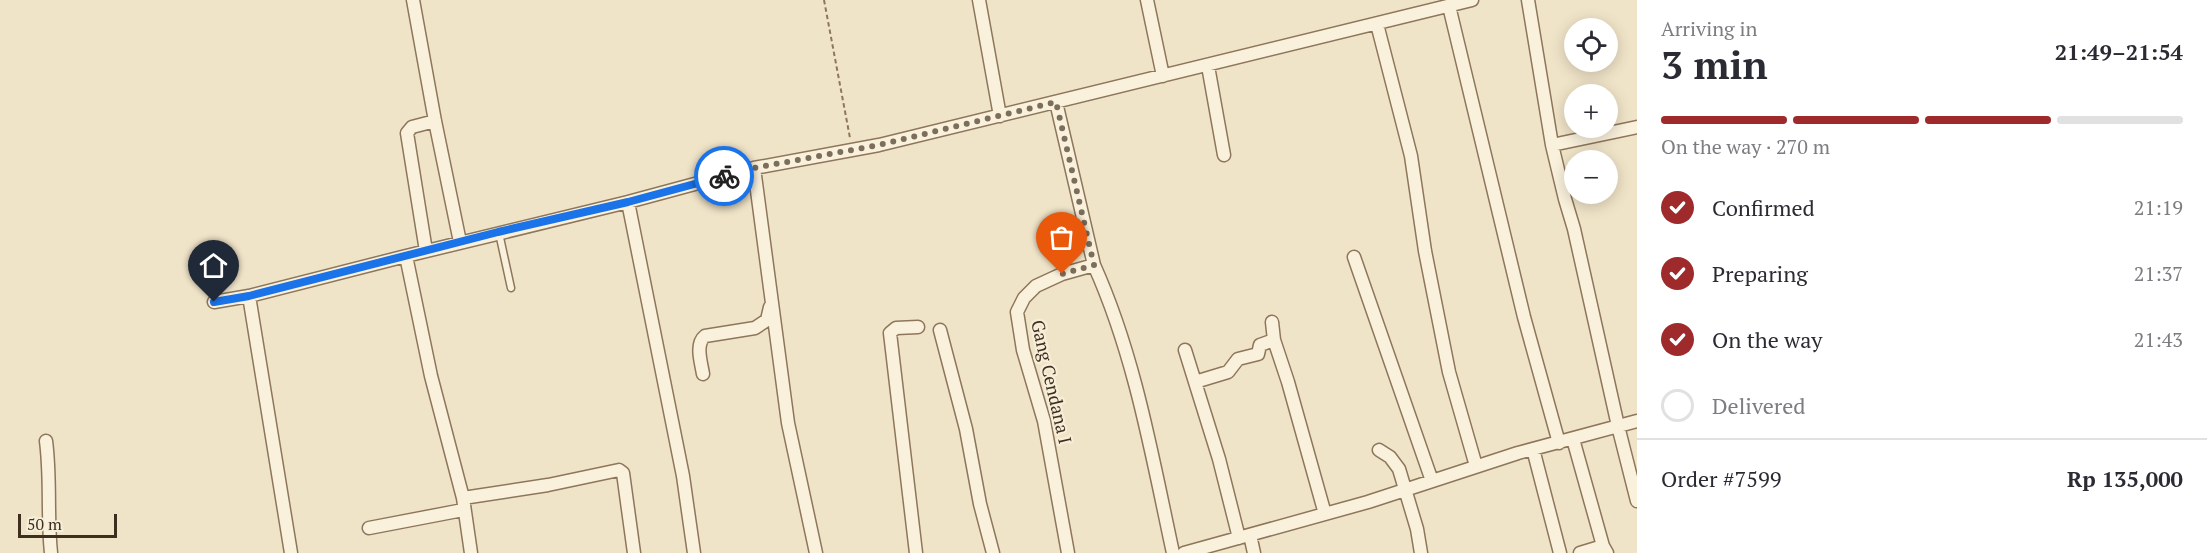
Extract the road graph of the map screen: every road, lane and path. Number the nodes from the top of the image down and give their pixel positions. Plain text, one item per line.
1 (413, 0) edge
2 (824, 0) edge
3 (979, 0) edge
4 (1147, 0) edge
5 (1472, 0) edge
6 (1528, 0) edge
7 (1424, 6) edge
8 (1449, 6) junction
9 (1377, 24) junction
10 (1208, 66) junction
11 (1163, 76) junction
12 (1056, 102) junction
13 (1000, 116) junction
14 (435, 121) junction
15 (1637, 127) edge
16 (1552, 145) junction
17 (852, 150) junction
18 (1224, 154) dead end
19 (754, 168) junction
20 (628, 202) junction
21 (498, 232) junction
22 (460, 242) junction
23 (426, 251) junction
24 (406, 256) junction
25 (1354, 257) dead end
26 (1094, 265) junction
27 (511, 288) dead end
28 (249, 296) junction
29 (771, 301) junction
30 (214, 302) dead end
31 (1272, 322) dead end
32 (918, 327) dead end
33 (940, 330) dead end
34 (1274, 340) junction
35 (1185, 350) dead end
36 (703, 374) dead end
37 (1195, 382) junction
38 (1637, 421) edge
39 (1618, 426) junction
40 (1573, 439) junction
41 (46, 441) dead end
42 (1559, 443) junction
43 (1533, 449) junction
44 (1379, 450) dead end
45 (1476, 466) junction
46 (1432, 481) junction
47 (1405, 490) junction
48 (1637, 501) edge
49 (463, 504) junction
50 (1325, 514) junction
51 (369, 528) dead end
52 (1245, 536) junction
53 (1605, 550) edge
54 (51, 553) edge
55 (291, 553) edge
56 (471, 553) edge
57 (634, 553) edge
58 (694, 553) edge
59 (816, 553) edge
60 (916, 553) edge
61 (993, 553) edge
62 (1068, 553) edge
63 (1173, 553) edge
64 (1184, 553) edge
65 (1254, 553) edge
66 (1421, 553) edge
67 (1560, 553) edge
68 (1580, 553) edge

1 - 14 street
2 - 17 path
3 - 13 street
4 - 11 street
5 - 8 street
6 - 16 street
7 - 8 street
7 - 9 street
8 - 42 street
9 - 10 street
9 - 45 street
10 - 11 street
10 - 18 street
11 - 12 street
12 - 13 street
12 - 26 street
13 - 17 street
14 - 22 street
14 - 23 street
15 - 16 street
16 - 39 street
17 - 19 street
19 - 20 street
19 - 29 street
20 - 21 street
20 - 58 street
21 - 22 street
21 - 27 lane
22 - 23 street
23 - 24 street
24 - 28 street
24 - 49 street
25 - 46 street
26 - 62 street, Gang Cendana I
26 - 63 street
28 - 30 street
28 - 55 street
29 - 36 street
29 - 59 street
31 - 34 street
32 - 60 street
33 - 61 street
34 - 37 street
34 - 50 street
35 - 37 street
37 - 52 street
38 - 39 street
39 - 40 street
39 - 48 street
40 - 42 street
40 - 53 street
41 - 54 street
42 - 43 street
43 - 45 street
43 - 67 street
44 - 47 street
45 - 46 street
46 - 47 street
47 - 50 street
47 - 66 street
49 - 51 street
49 - 56 street
49 - 57 street
50 - 52 street
52 - 64 street
52 - 65 street
53 - 68 street

